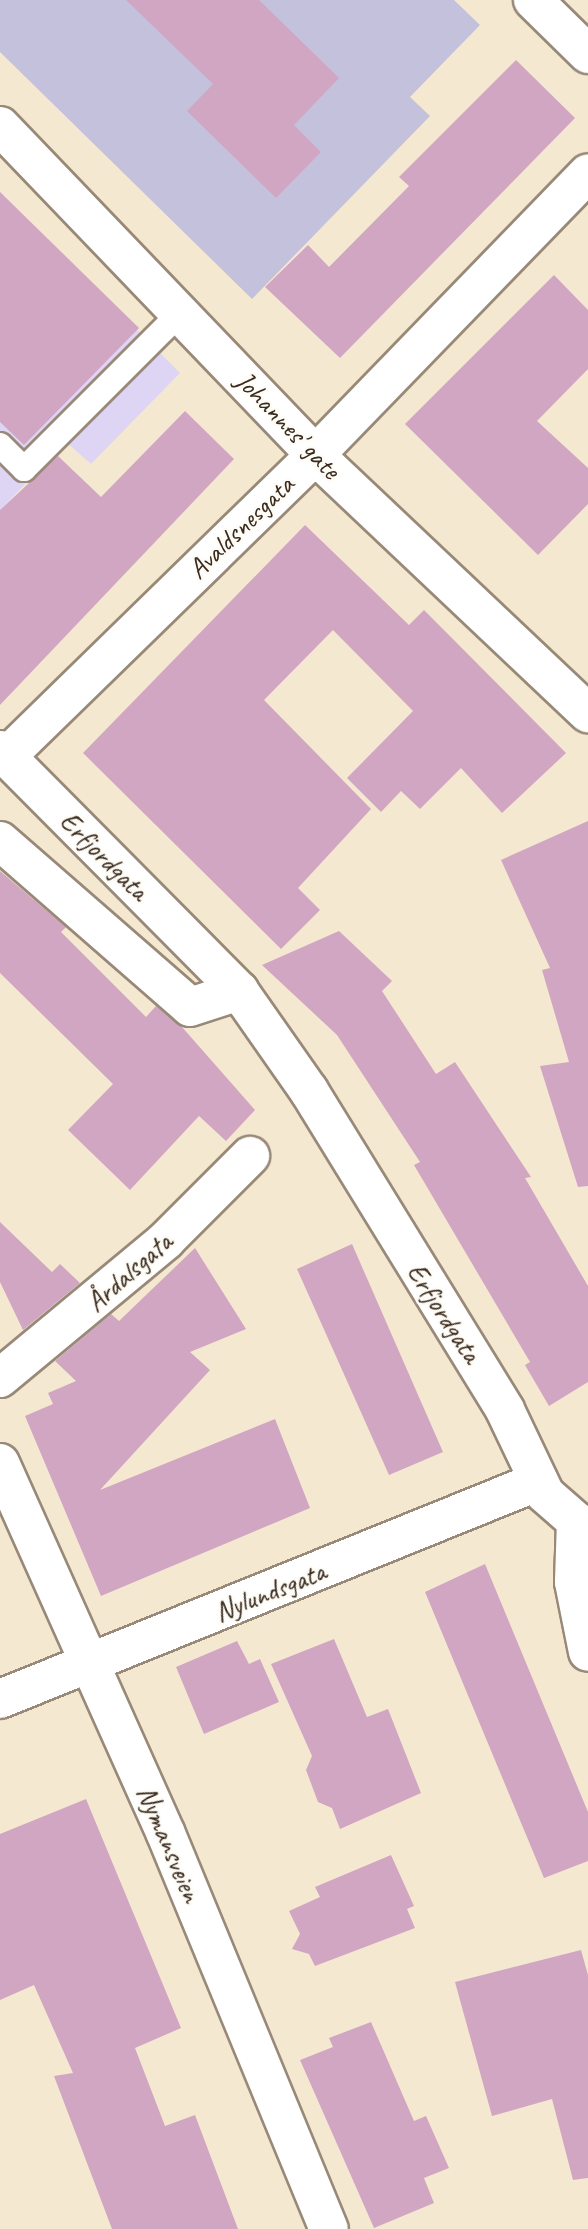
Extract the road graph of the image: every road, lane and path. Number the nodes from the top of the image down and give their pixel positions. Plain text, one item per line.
1 (533, 0) edge
2 (588, 54) edge
3 (1, 128) edge
4 (588, 173) edge
5 (180, 313) junction
6 (0, 445) edge
7 (315, 455) junction
8 (588, 713) edge
9 (3, 753) edge
10 (0, 841) edge
11 (239, 991) junction
12 (250, 1156) dead end
13 (0, 1378) edge
14 (0, 1463) edge
15 (539, 1481) junction
16 (582, 1522) edge
17 (588, 1652) edge
18 (90, 1664) junction
19 (0, 1699) edge
20 (329, 2229) edge

1 - 2 street
3 - 5 street, Johannes' gate
4 - 7 street, Avaldsnesgata
5 - 6 lane
5 - 7 street, Johannes' gate
7 - 8 street, Johannes' gate
7 - 9 street, Avaldsnesgata
9 - 11 street, Erfjordgata
10 - 11 street, Erfjordgata
11 - 15 street, Erfjordgata
12 - 13 street, Årdalsgata
14 - 18 street, Nymansveien
15 - 16 street, Erfjordgata
15 - 18 street, Nylundsgata
16 - 17 street, Erfjordgata
18 - 19 street, Nylundsgata
18 - 20 street, Nymansveien

